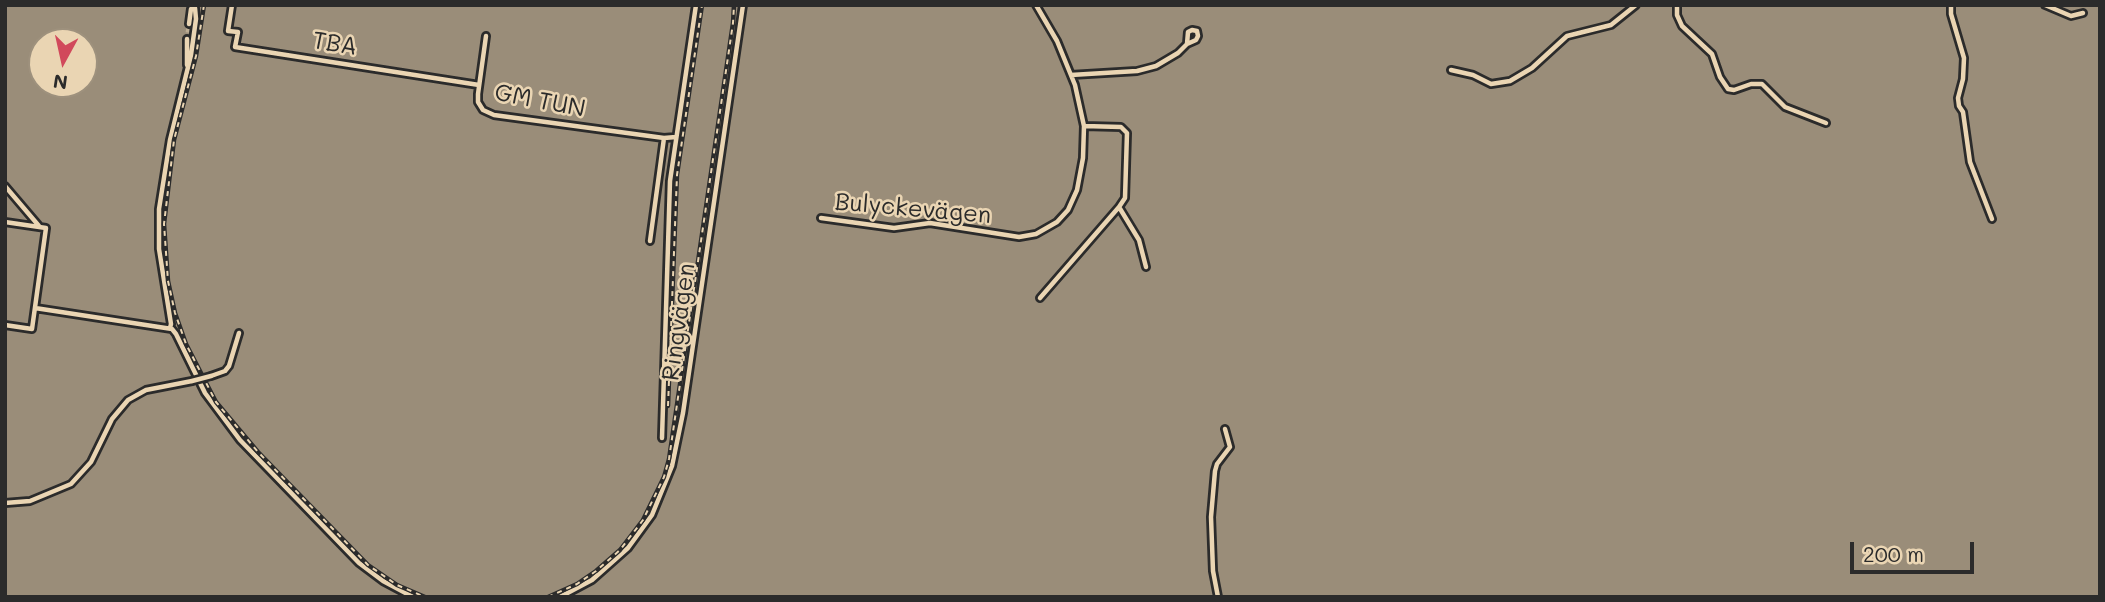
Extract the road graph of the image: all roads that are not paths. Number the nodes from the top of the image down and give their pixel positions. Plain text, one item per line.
1 (232, 5) edge
2 (696, 5) edge
3 (743, 5) edge
4 (1036, 5) edge
5 (1636, 5) edge
6 (1677, 5) edge
7 (1951, 5) edge
8 (2045, 5) edge
9 (2083, 13) dead end
10 (189, 24) dead end
11 (486, 36) dead end
12 (187, 39) tunnel mouth
13 (1186, 44) dead end
14 (188, 69) junction
15 (1451, 70) dead end
16 (1072, 75) junction
17 (479, 85) junction
18 (1826, 123) dead end
19 (1084, 126) junction
20 (664, 138) junction
21 (677, 138) junction
22 (5, 187) edge
23 (1119, 208) junction
24 (821, 218) dead end
25 (1992, 219) dead end
26 (8, 222) edge
27 (39, 227) junction
28 (650, 241) dead end
29 (1146, 267) dead end
30 (1040, 298) dead end
31 (35, 309) junction
32 (5, 325) edge
33 (170, 328) junction
34 (239, 333) dead end
35 (1225, 429) dead end
36 (663, 438) dead end
37 (5, 503) edge
38 (412, 597) edge
39 (560, 597) edge
40 (1218, 597) edge

1 - 17 street, TBA
2 - 21 street
3 - 39 street, Ringvägen
4 - 16 street, Bulyckevägen
5 - 15 street
6 - 18 street
7 - 25 street
8 - 9 street
10 - 14 street
11 - 17 street, GM TUN
12 - 14 street
13 - 16 street
14 - 33 street
16 - 19 street, Bulyckevägen
17 - 20 street, GM TUN
19 - 23 street
19 - 24 street, Bulyckevägen
20 - 21 street, GM TUN
20 - 28 street
21 - 36 street
22 - 27 street
23 - 29 street
23 - 30 street
26 - 27 street
27 - 31 street
31 - 32 street
31 - 33 street
33 - 38 street
34 - 37 street, bridge
35 - 40 street

